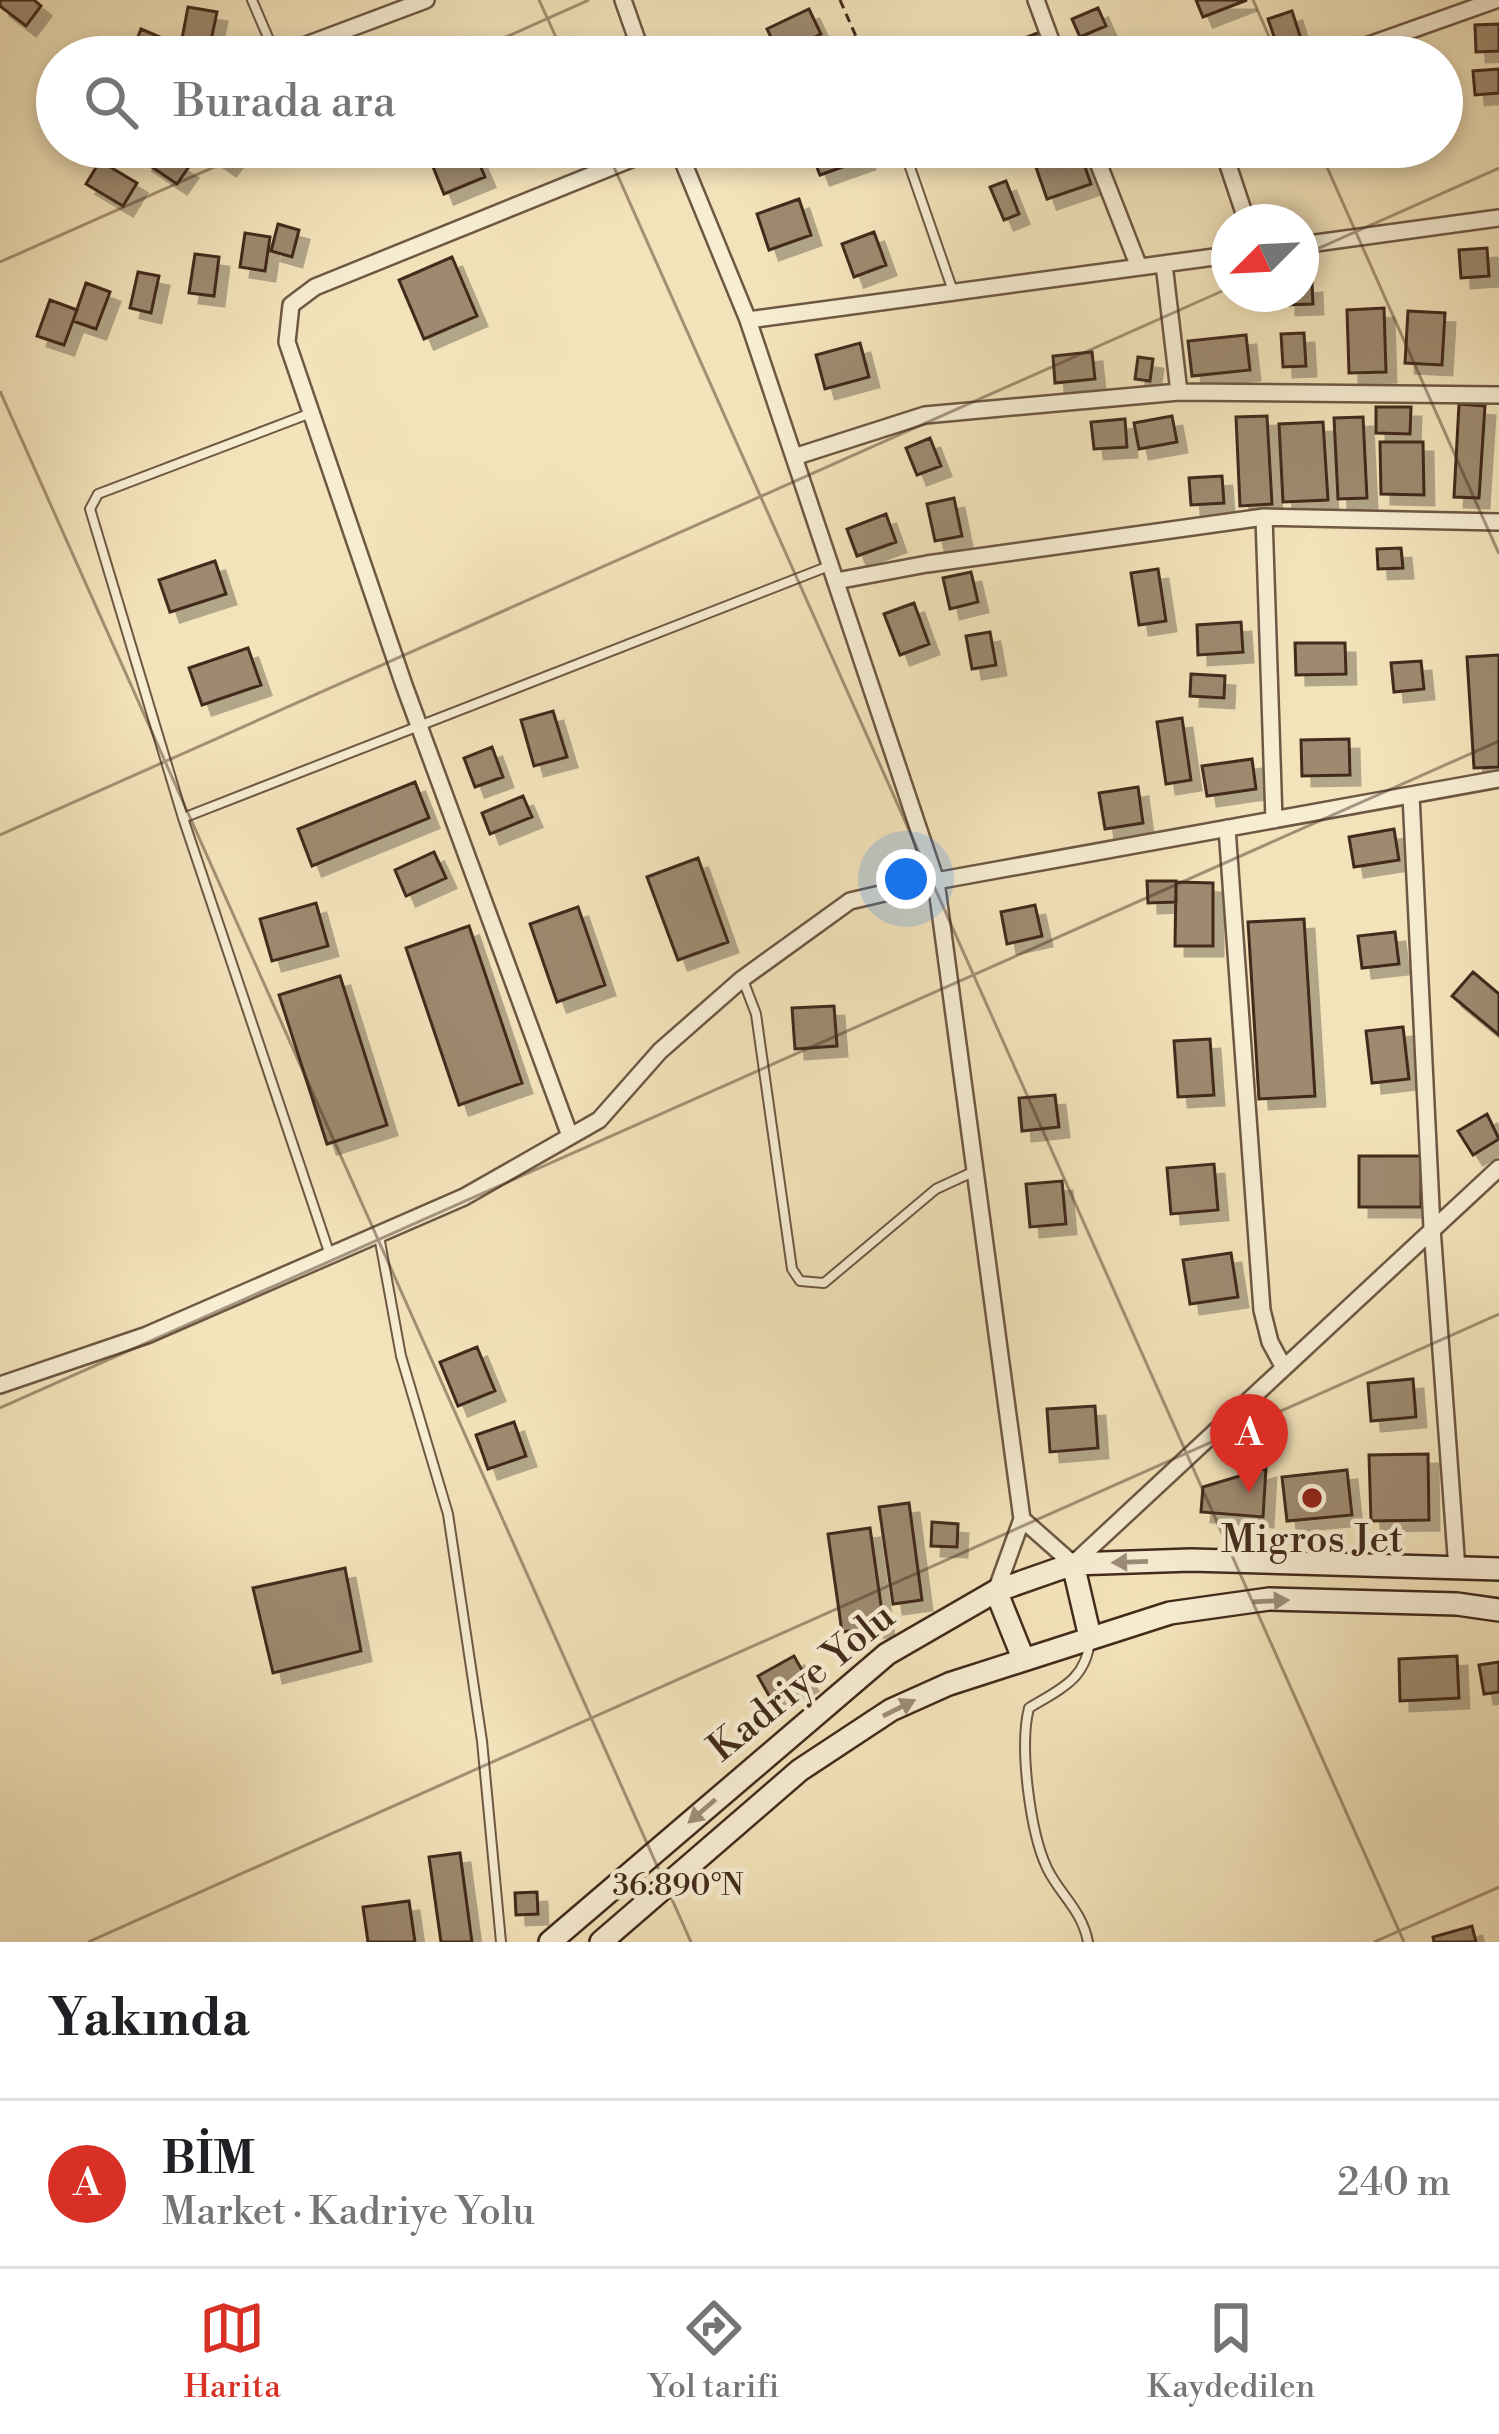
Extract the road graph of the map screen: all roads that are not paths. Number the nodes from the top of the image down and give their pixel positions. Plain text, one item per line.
1 (253, 0) edge
2 (426, 0) edge
3 (622, 0) edge
4 (1036, 0) edge
5 (1496, 0) edge
6 (267, 36) edge
7 (331, 36) edge
8 (636, 36) edge
9 (1049, 36) edge
10 (1394, 36) edge
11 (609, 168) edge
12 (685, 168) edge
13 (910, 168) edge
14 (1100, 168) edge
15 (1229, 168) edge
16 (1241, 204) edge
17 (1499, 218) edge
18 (1319, 243) edge
19 (1211, 257) edge
20 (1164, 263) junction
21 (1139, 267) junction
22 (953, 292) junction
23 (748, 320) junction
24 (1179, 392) junction
25 (1499, 395) edge
26 (311, 413) junction
27 (794, 457) junction
28 (1264, 517) junction
29 (1499, 522) edge
30 (833, 573) junction
31 (418, 725) junction
32 (1499, 778) edge
33 (1411, 795) junction
34 (183, 818) junction
35 (1274, 820) junction
36 (1227, 828) junction
37 (936, 881) junction
38 (742, 979) junction
39 (570, 1136) junction
40 (1499, 1168) edge
41 (975, 1171) junction
42 (1432, 1228) junction
43 (379, 1234) junction
44 (330, 1255) junction
45 (1283, 1366) junction
46 (0, 1385) edge
47 (1022, 1519) junction
48 (1073, 1564) junction
49 (1457, 1569) junction
50 (1499, 1569) edge
51 (996, 1591) junction
52 (1499, 1610) edge
53 (1090, 1636) junction
54 (1023, 1658) junction
55 (501, 1942) edge
56 (550, 1942) edge
57 (601, 1942) edge
58 (1088, 1942) edge

1 - 6 lane
2 - 7 street
3 - 8 street
4 - 9 street
5 - 10 street
11 - 26 street
12 - 23 street
13 - 22 lane
14 - 21 street
15 - 16 street
17 - 18 street
19 - 20 street
20 - 21 street
20 - 24 street
21 - 22 street
22 - 23 street
23 - 27 street
24 - 25 street
24 - 27 street
26 - 31 street
26 - 34 lane
27 - 30 street
28 - 29 street
28 - 30 street
28 - 35 street
30 - 31 lane
30 - 37 street
31 - 34 lane
31 - 39 street
32 - 33 street
33 - 35 street
33 - 42 street
34 - 44 lane
35 - 36 street
36 - 37 street
36 - 45 street
37 - 38 street
37 - 41 street
38 - 39 street
38 - 41 lane
39 - 43 street
40 - 42 street
41 - 47 street
42 - 45 street
42 - 49 street
43 - 44 street
43 - 55 lane
44 - 46 street
45 - 48 street
47 - 48 street
47 - 51 street
49 -> 48 main road, Kadriye Yolu
48 - 51 main road, Kadriye Yolu
48 - 53 main road
49 - 50 main road, Kadriye Yolu
51 - 54 main road
51 -> 56 main road, Kadriye Yolu
53 -> 52 main road, Kadriye Yolu
53 - 54 main road, Kadriye Yolu
53 - 58 lane
57 -> 54 main road, Kadriye Yolu

